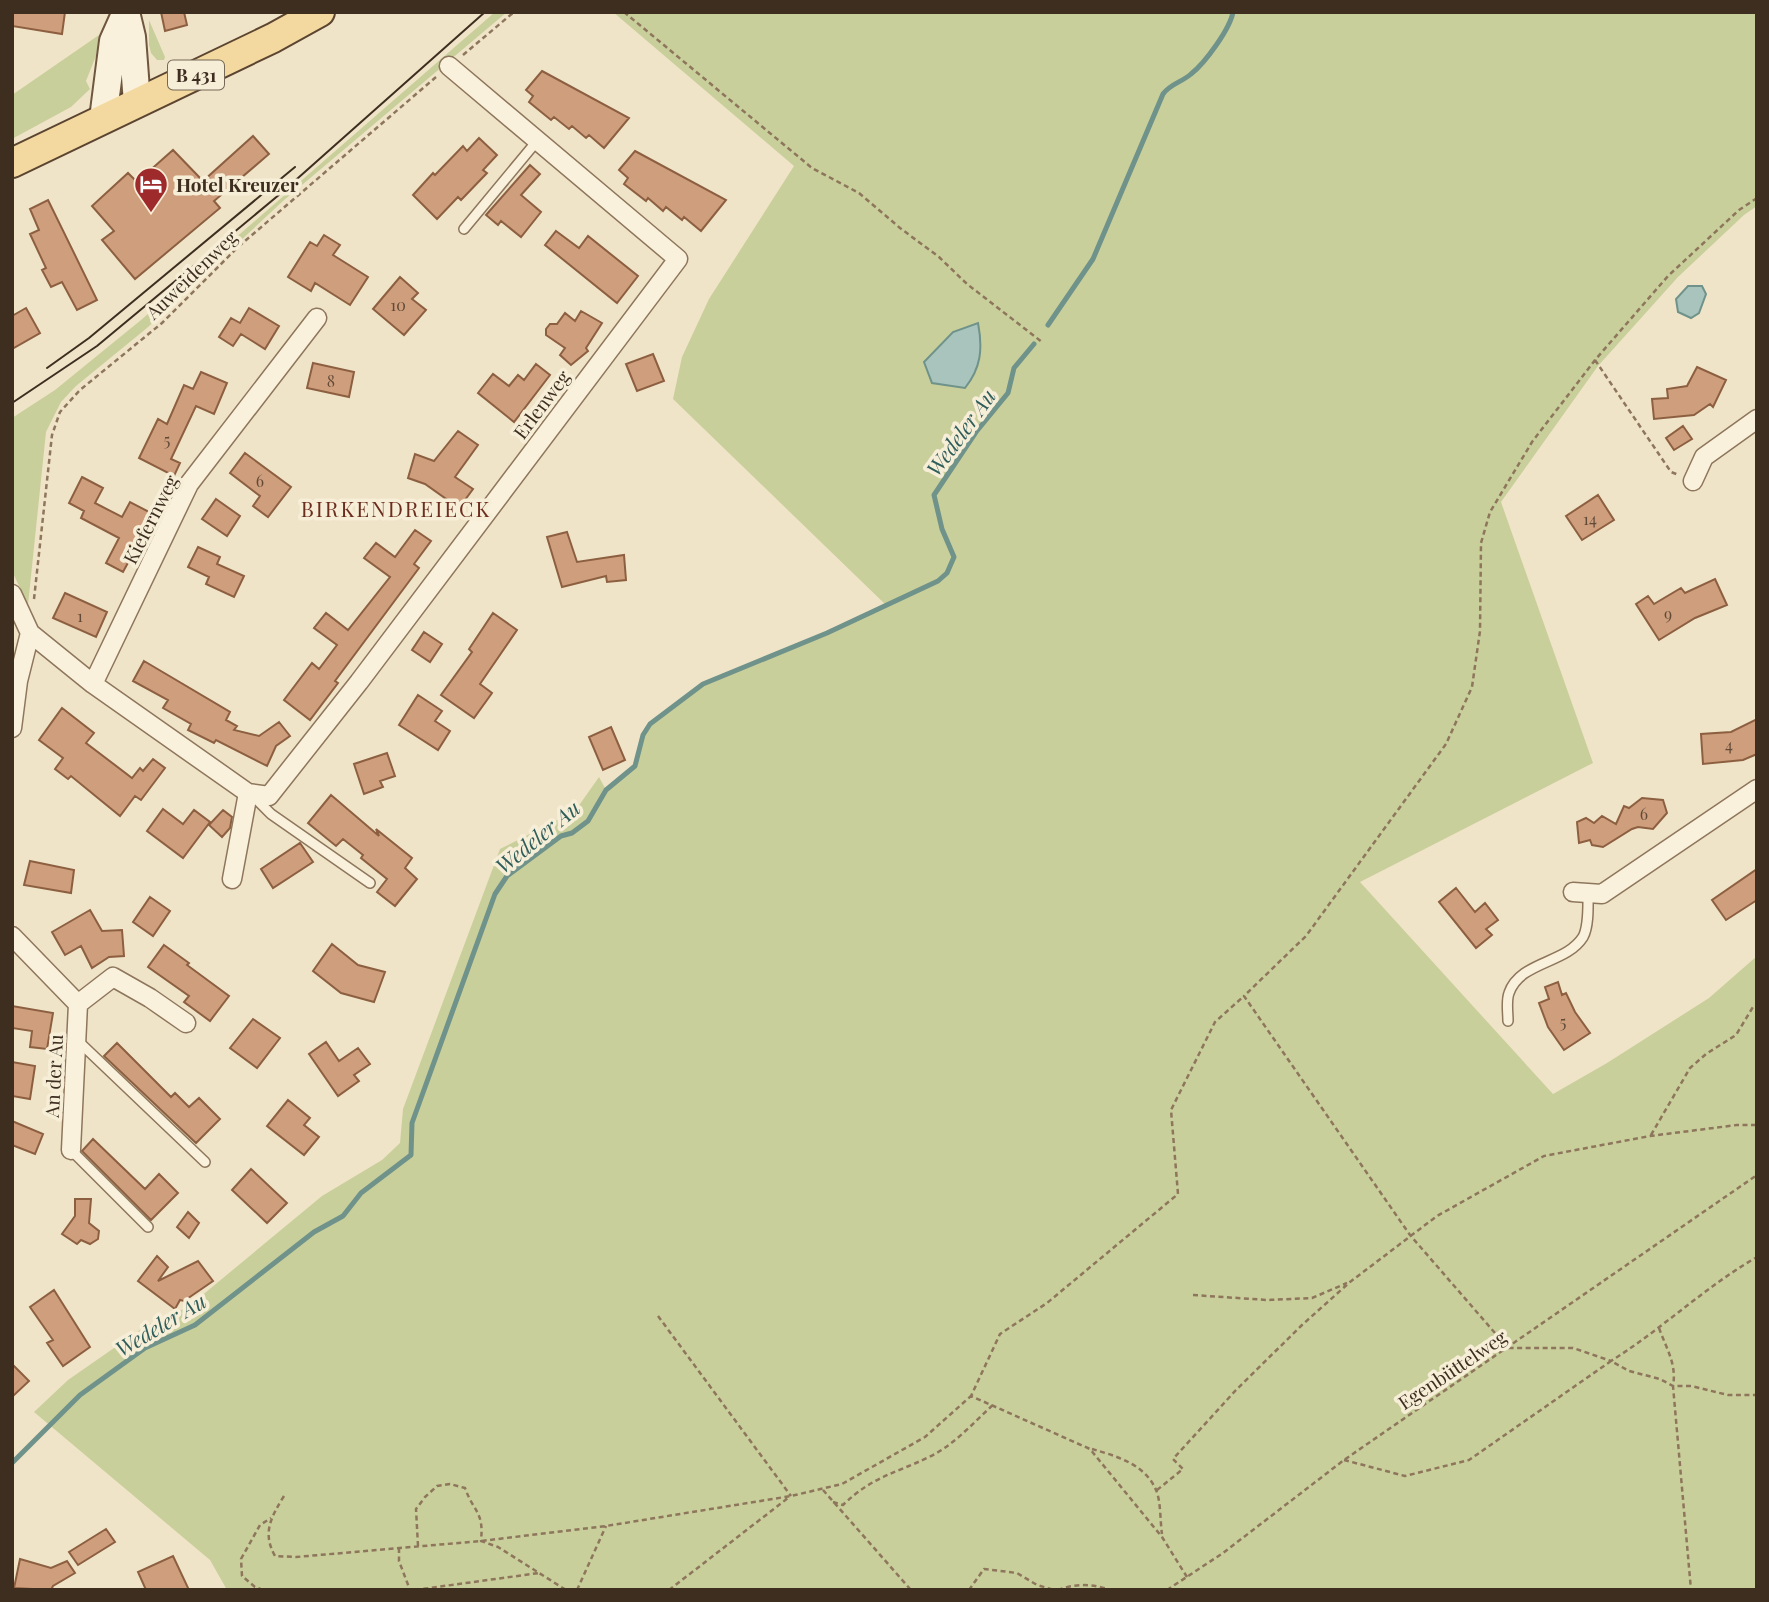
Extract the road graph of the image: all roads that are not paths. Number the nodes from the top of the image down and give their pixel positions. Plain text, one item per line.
1 (126, 12) edge
2 (320, 12) edge
3 (449, 66) road end
4 (137, 103) junction
5 (99, 121) junction
6 (537, 141) junction
7 (12, 163) edge
8 (464, 229) dead end
9 (317, 318) dead end
10 (1757, 419) edge
11 (1693, 481) road end
12 (12, 594) edge
13 (30, 633) junction
14 (93, 684) junction
15 (12, 728) edge
16 (1757, 789) edge
17 (249, 793) junction
18 (232, 879) dead end
19 (370, 883) dead end
20 (1581, 893) joint
21 (12, 936) edge
22 (78, 1004) junction
23 (1508, 1021) dead end
24 (186, 1023) dead end
25 (76, 1039) junction
26 (71, 1150) joint
27 (205, 1162) dead end
28 (148, 1227) dead end

1 - 4 street
1 - 5 street
2 - 4 main road, B 431
3 - 6 street, Erlenweg
4 - 5 main road, B 431
5 - 7 main road, B 431
6 - 8 lane
6 - 17 street, Erlenweg
9 - 14 street, Kiefernweg
10 - 11 street
12 - 13 street
13 - 14 street
13 - 15 street
14 - 17 street
16 - 20 street
17 - 18 street
17 - 19 lane
20 - 23 lane
21 - 22 street
22 - 24 street
22 - 25 street, An der Au
25 - 26 street, An der Au
25 - 27 lane
26 - 28 lane

